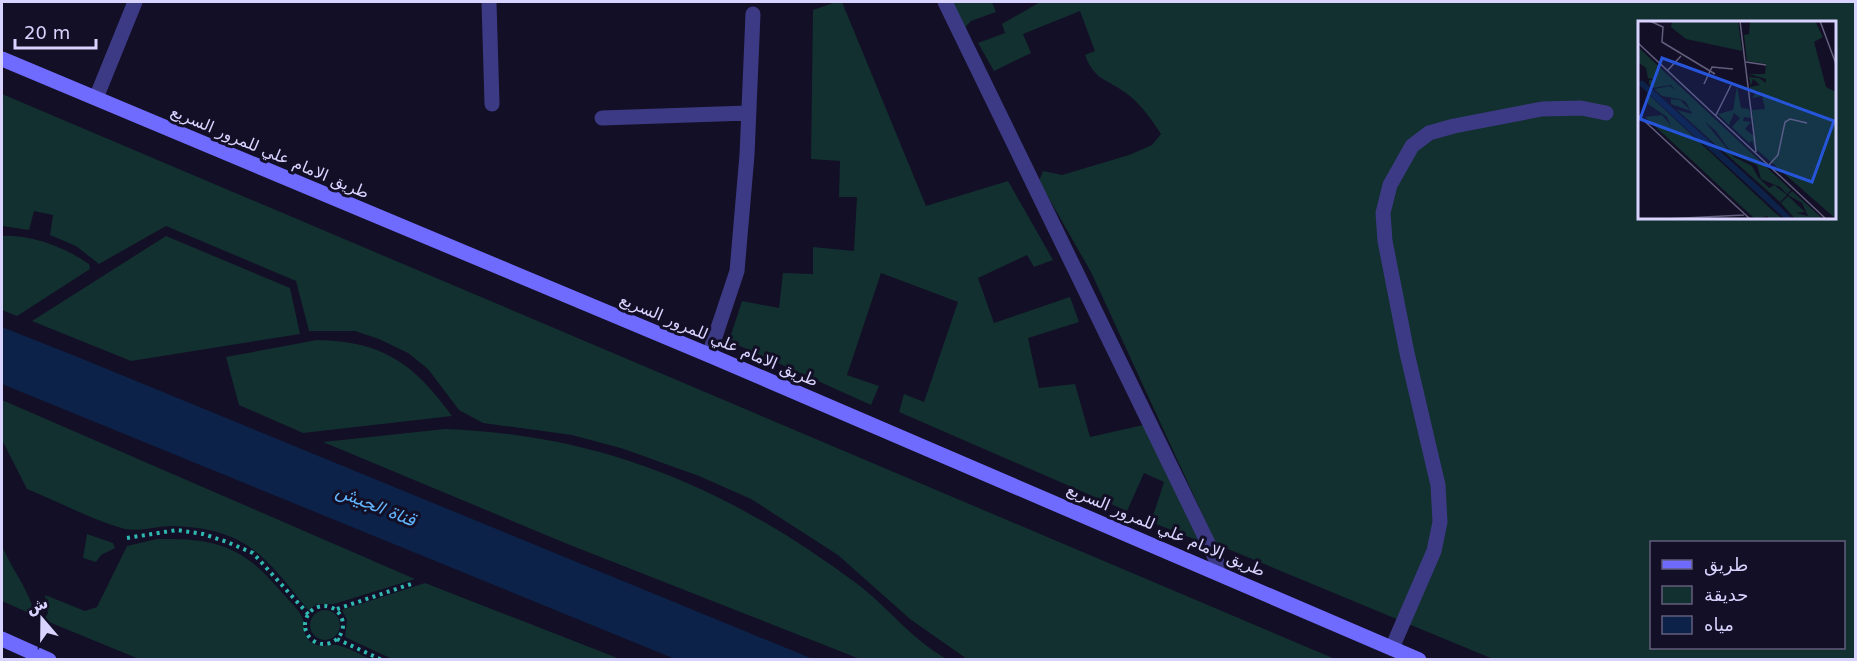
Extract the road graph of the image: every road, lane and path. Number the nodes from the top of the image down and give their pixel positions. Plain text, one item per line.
1 (135, 2) edge
2 (489, 2) edge
3 (945, 2) edge
4 (753, 14) dead end
5 (2, 58) edge
6 (96, 98) junction
7 (492, 104) dead end
8 (748, 113) junction
9 (1606, 113) dead end
10 (602, 118) dead end
11 (709, 355) junction
12 (128, 538) dead end
13 (1223, 574) junction
14 (414, 583) dead end
15 (337, 609) junction
16 (309, 615) junction
17 (2, 639) edge
18 (338, 639) junction
19 (1392, 648) junction
20 (49, 660) edge
21 (382, 660) edge
22 (1419, 660) edge

1 - 6 street
2 - 7 street
3 - 13 street
4 - 8 street
5 - 6 main road, طريق الامام علي للمرور السريع
6 - 11 main road, طريق الامام علي للمرور السريع
8 - 10 street
8 - 11 street
9 - 19 street
11 - 13 main road, طريق الامام علي للمرور السريع
12 - 16 path
13 - 19 main road, طريق الامام علي للمرور السريع
14 - 15 path
15 - 16 path
15 - 18 path
16 - 18 path
17 - 20 main road
18 - 21 path
19 - 22 main road, طريق الامام علي للمرور السريع

